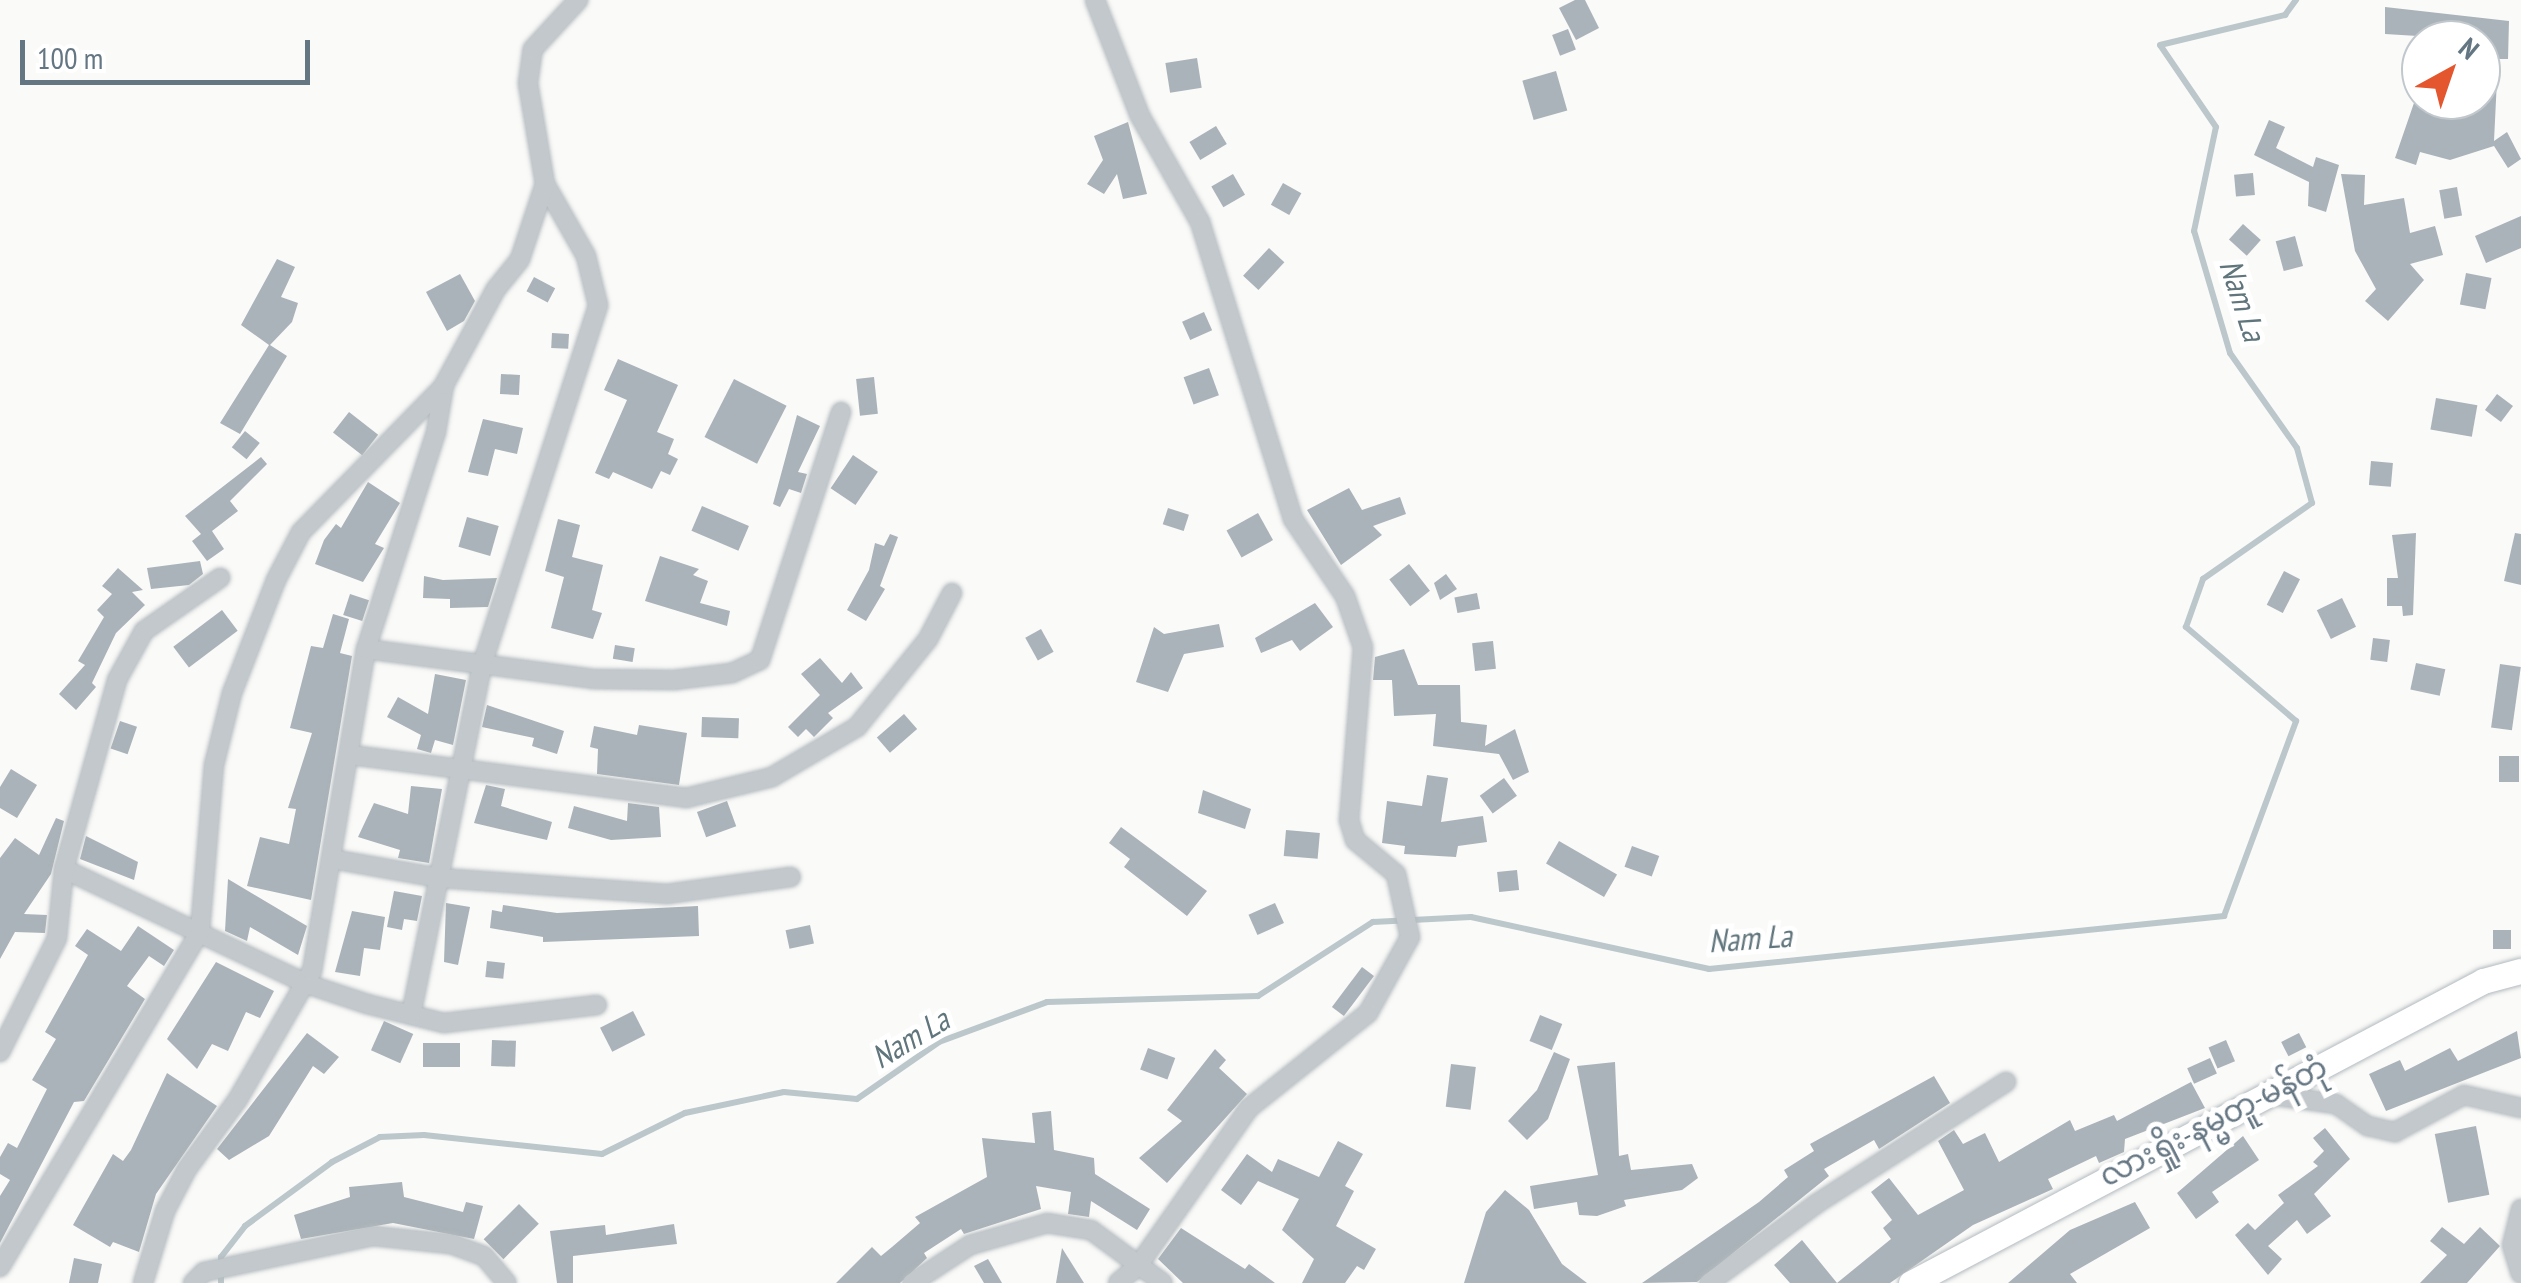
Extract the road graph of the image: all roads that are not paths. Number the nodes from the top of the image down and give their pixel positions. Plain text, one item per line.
1 (578, 0) edge
2 (1095, 0) edge
3 (544, 184) junction
4 (444, 385) junction
5 (841, 412) dead end
6 (220, 578) dead end
7 (952, 594) dead end
8 (366, 649) junction
9 (482, 665) junction
10 (352, 755) junction
11 (456, 767) junction
12 (332, 859) junction
13 (64, 870) junction
14 (440, 878) junction
15 (792, 878) dead end
16 (200, 931) junction
17 (2521, 971) edge
18 (306, 984) junction
19 (597, 1005) dead end
20 (411, 1015) junction
21 (0, 1052) edge
22 (2006, 1082) dead end
23 (2264, 1094) junction
24 (2521, 1108) edge
25 (2521, 1209) edge
26 (0, 1266) edge
27 (1138, 1266) junction
28 (2521, 1274) edge
29 (199, 1277) edge
30 (143, 1283) edge
31 (507, 1283) edge
32 (912, 1283) edge
33 (1118, 1283) edge
34 (1163, 1283) edge
35 (1709, 1283) edge
36 (1911, 1283) edge

1 - 3 street
2 - 27 street
3 - 4 street
3 - 9 street
4 - 8 street
4 - 16 street
5 - 9 street
6 - 13 street
7 - 11 street
8 - 9 street
8 - 10 street
9 - 11 street
10 - 11 street
10 - 12 street
11 - 14 street
12 - 14 street
12 - 18 street
13 - 16 street
13 - 21 street
14 - 15 street
14 - 20 street
16 - 18 street
16 - 26 street
17 - 23 main road, လားရှိုး-နမ္မတူ-မန်တုံ
18 - 20 street
18 - 30 street
19 - 20 street
22 - 35 street
23 - 24 street
23 - 36 main road, လားရှိုး-နမ္မတူ-မန်တုံ
25 - 28 street
27 - 32 street
27 - 33 street
27 - 34 street
29 - 31 street

